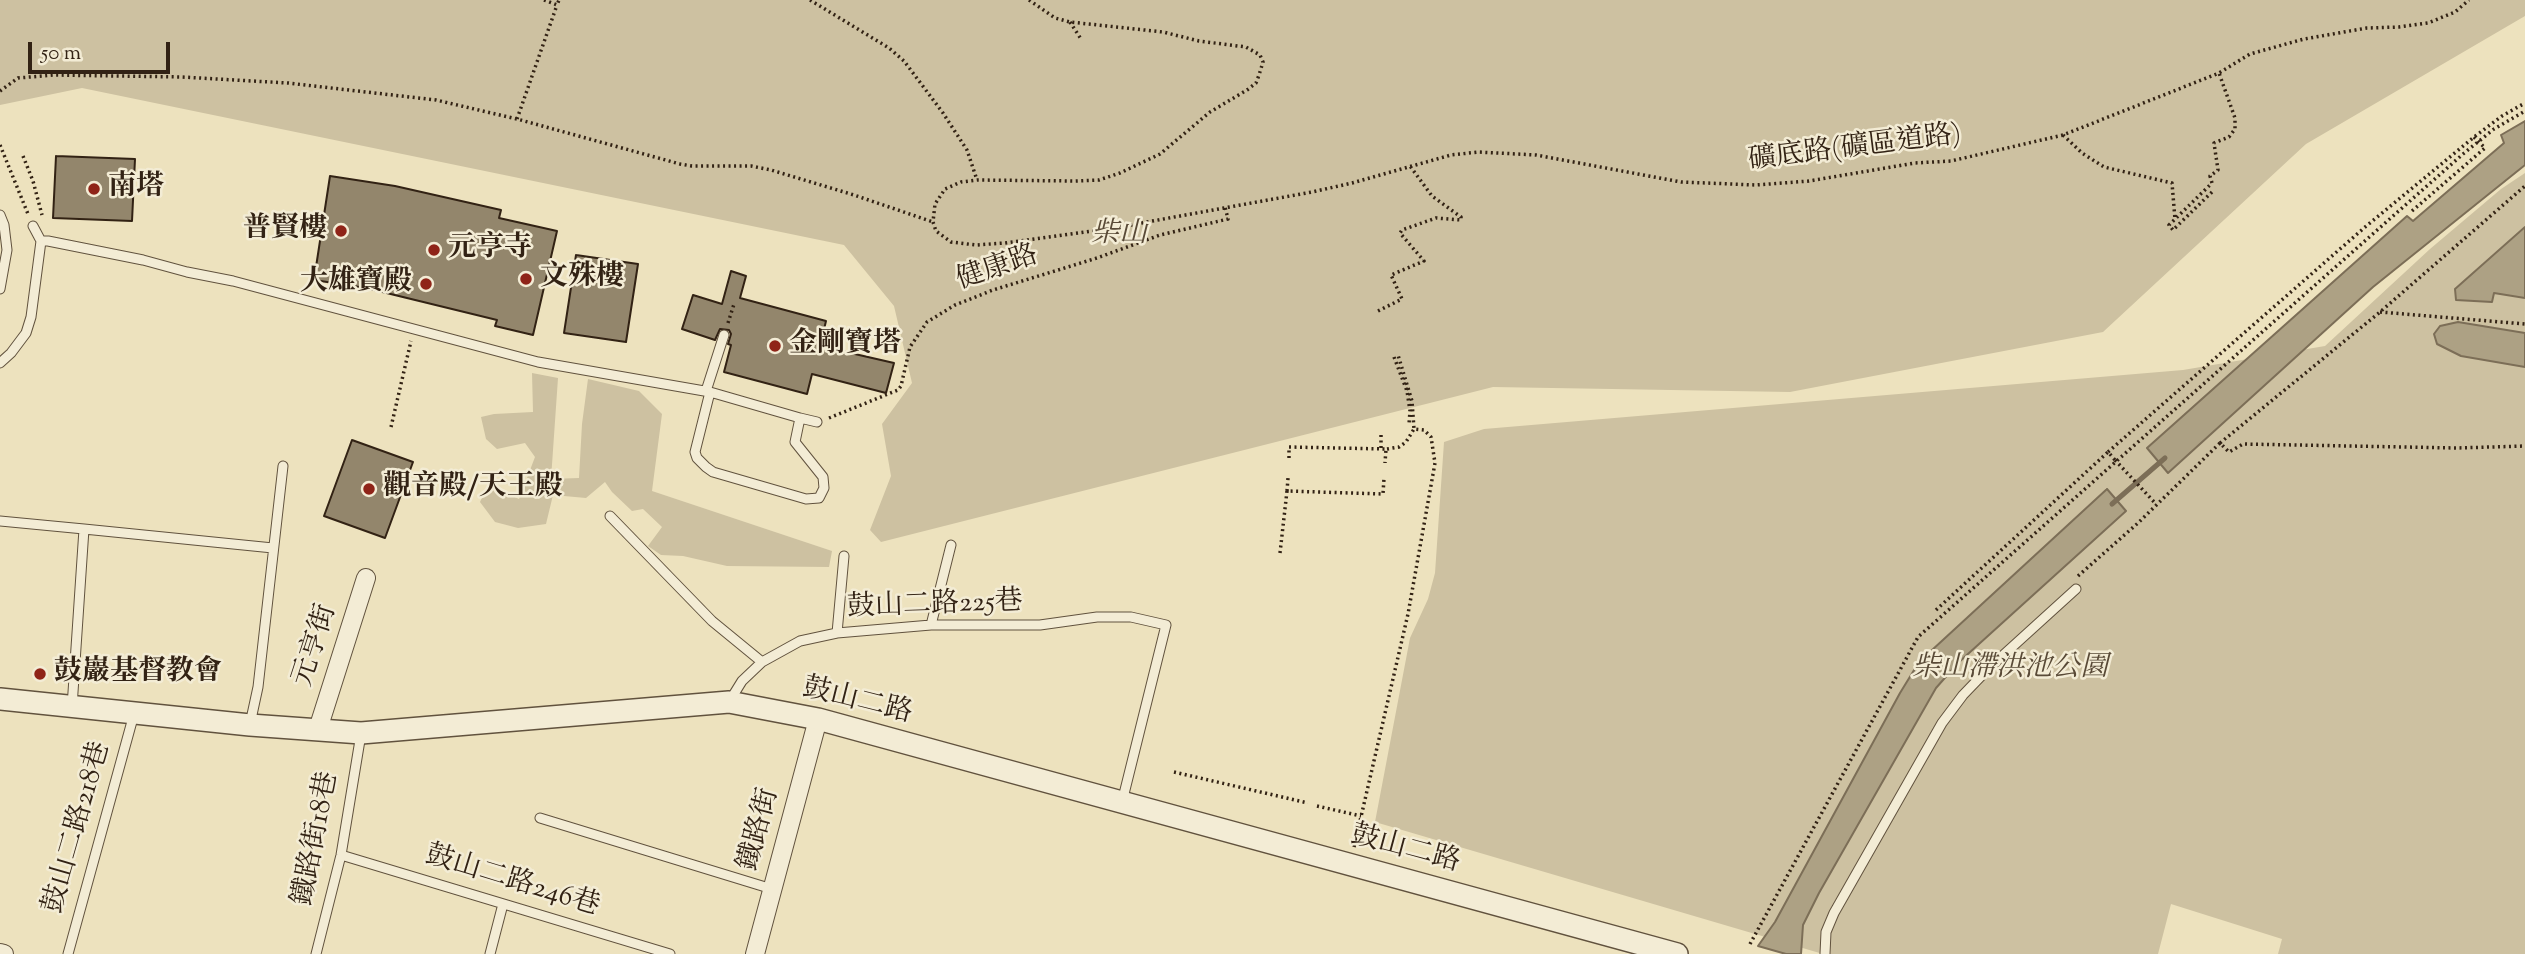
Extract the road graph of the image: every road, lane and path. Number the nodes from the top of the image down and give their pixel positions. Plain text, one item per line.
1 (544, 0) edge
2 (810, 0) edge
3 (1029, 0) edge
4 (2469, 0) edge
5 (558, 2) edge
6 (1070, 22) junction
7 (1081, 39) dead end
8 (2219, 73) junction
9 (0, 91) edge
10 (2525, 103) edge
11 (2525, 111) edge
12 (517, 119) junction
13 (2063, 135) junction
14 (2474, 137) junction
15 (2479, 141) junction
16 (0, 145) edge
17 (23, 156) dead end
18 (1410, 166) junction
19 (977, 180) junction
20 (2525, 187) edge
21 (2212, 192) dead end
22 (1225, 207) junction
23 (2412, 211) dead end
24 (0, 215) edge
25 (2175, 219) junction
26 (933, 222) junction
27 (33, 226) joint
28 (44, 241) junction
29 (0, 289) edge
30 (734, 304) dead end
31 (1378, 311) dead end
32 (2380, 312) junction
33 (2525, 324) edge
34 (413, 328) junction
35 (724, 335) joint
36 (0, 363) edge
37 (708, 391) junction
38 (800, 418) junction
39 (817, 422) joint
40 (1409, 424) dead end
41 (391, 428) dead end
42 (1414, 429) junction
43 (1381, 433) dead end
44 (2220, 443) junction
45 (2525, 446) edge
46 (1384, 449) junction
47 (2108, 452) junction
48 (1289, 458) dead end
49 (1385, 463) dead end
50 (283, 466) dead end
51 (1288, 478) dead end
52 (1384, 478) dead end
53 (1287, 491) junction
54 (610, 516) dead end
55 (0, 522) edge
56 (84, 529) junction
57 (951, 545) dead end
58 (273, 548) junction
59 (1280, 553) dead end
60 (845, 556) dead end
61 (366, 578) dead end
62 (2076, 589) dead end
63 (1936, 610) dead end
64 (931, 625) junction
65 (837, 633) junction
66 (762, 662) junction
67 (0, 699) edge
68 (729, 702) junction
69 (72, 707) junction
70 (134, 714) junction
71 (818, 719) junction
72 (250, 725) junction
73 (318, 729) junction
74 (361, 733) junction
75 (1174, 772) dead end
76 (1121, 803) junction
77 (1308, 803) dead end
78 (1317, 806) dead end
79 (1361, 816) junction
80 (540, 818) dead end
81 (341, 855) junction
82 (1352, 855) dead end
83 (772, 889) junction
84 (503, 904) junction
85 (1750, 944) dead end
86 (68, 954) edge
87 (316, 954) edge
88 (490, 954) edge
89 (670, 954) edge
90 (755, 954) edge
91 (1677, 954) edge
92 (1825, 954) edge

1 - 5 path
2 - 19 path
3 - 6 path
4 - 8 path, 礦底路(礦區道路)
5 - 12 path
6 - 7 path
6 - 19 path
8 - 13 path, 礦底路(礦區道路)
8 - 25 path
9 - 12 path
10 - 14 path
11 - 15 path
12 - 26 path
13 - 18 path, 礦底路(礦區道路)
13 - 25 path
14 - 15 path
14 - 47 path
15 - 23 path
15 - 85 path
16 - 27 path
17 - 28 path
18 - 22 path, 礦底路(礦區道路)
18 - 31 path
19 - 26 path
20 - 32 path
21 - 25 path
22 - 26 path, 礦底路(礦區道路)
22 - 39 path, 健康路
24 - 29 lane
27 - 28 lane
28 - 34 lane
28 - 36 lane
30 - 35 path
32 - 33 path
32 - 44 path
34 - 37 lane
34 - 41 path
35 - 37 lane
37 - 38 lane
37 - 38 lane
38 - 39 lane
40 - 42 path
42 - 46 path
42 - 79 path
43 - 46 path
44 - 45 path
44 - 47 path, bridge
46 - 48 path
46 - 49 path
47 - 63 path
50 - 58 lane
51 - 53 path
52 - 53 path
53 - 59 path
54 - 66 lane
55 - 56 lane
56 - 58 lane
56 - 69 lane
57 - 64 lane
58 - 72 lane
60 - 65 lane
61 - 73 street, 元亨街
62 - 92 lane
64 - 65 lane, 鼓山二路225巷
64 - 76 lane, 鼓山二路225巷
65 - 66 lane, 鼓山二路225巷
66 - 68 lane, 鼓山二路225巷
67 - 69 street, 鼓山二路
68 - 71 street, 鼓山二路
68 - 74 street, 鼓山二路
69 - 70 street, 鼓山二路
70 - 72 street, 鼓山二路
70 - 86 lane, 鼓山二路218巷
71 - 76 street, 鼓山二路
71 - 83 street, 鐵路街
72 - 73 street, 鼓山二路
73 - 74 street, 鼓山二路
74 - 81 lane, 鐵路街18巷
75 - 77 path
76 - 91 street, 鼓山二路
78 - 79 path
79 - 82 path
80 - 83 lane
81 - 84 lane, 鼓山二路246巷
81 - 87 lane, 鐵路街18巷
83 - 90 street, 鐵路街
84 - 88 lane
84 - 89 lane, 鼓山二路246巷

